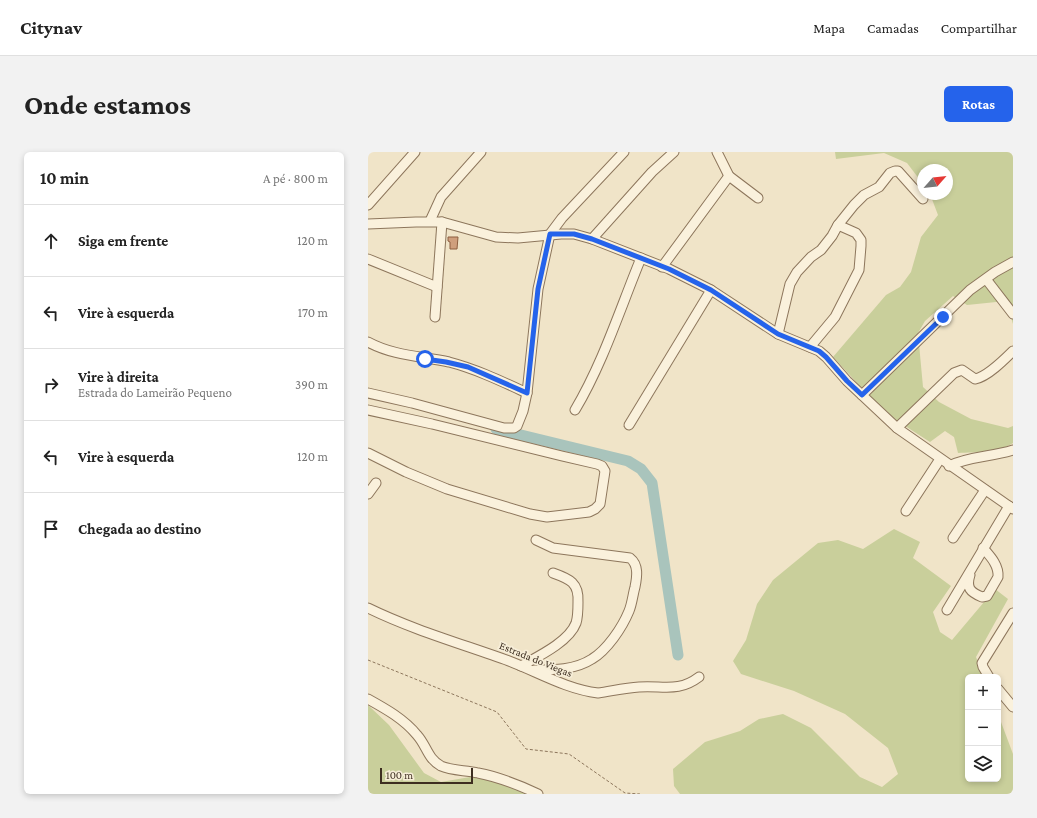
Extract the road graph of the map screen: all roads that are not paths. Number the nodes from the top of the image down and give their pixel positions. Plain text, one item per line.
1 (416, 152) edge
2 (480, 152) edge
3 (624, 152) edge
4 (674, 152) edge
5 (717, 152) edge
6 (729, 176) junction
7 (917, 192) edge
8 (758, 198) dead end
9 (368, 205) edge
10 (430, 222) junction
11 (442, 222) junction
12 (368, 224) edge
13 (838, 225) junction
14 (550, 234) junction
15 (592, 239) junction
16 (641, 258) junction
17 (368, 259) edge
18 (1013, 262) edge
19 (662, 267) junction
20 (986, 279) junction
21 (437, 287) junction
22 (711, 290) junction
23 (1013, 314) edge
24 (435, 317) dead end
25 (778, 334) junction
26 (368, 342) edge
27 (810, 347) junction
28 (1013, 351) edge
29 (368, 393) edge
30 (527, 393) junction
31 (862, 395) junction
32 (368, 410) edge
33 (574, 410) dead end
34 (629, 425) dead end
35 (897, 428) junction
36 (1013, 450) edge
37 (368, 453) edge
38 (940, 459) junction
39 (949, 466) junction
40 (376, 483) dead end
41 (985, 490) junction
42 (368, 494) edge
43 (1011, 508) edge
44 (906, 511) dead end
45 (954, 538) dead end
46 (536, 540) dead end
47 (983, 548) junction
48 (974, 564) junction
49 (553, 573) dead end
50 (368, 608) edge
51 (947, 610) dead end
52 (1013, 613) edge
53 (521, 666) junction
54 (530, 670) junction
55 (987, 674) edge
56 (699, 677) dead end
57 (1001, 693) edge
58 (368, 699) edge
59 (1013, 707) edge
60 (538, 794) edge

1 - 9 street
2 - 10 street
3 - 14 street
4 - 15 street
5 - 6 street
6 - 8 street
6 - 19 street
7 - 13 street
10 - 11 street
10 - 12 street
11 - 14 street
11 - 21 street
13 - 25 street
13 - 27 street
14 - 15 street
14 - 30 street
15 - 16 street
16 - 19 street
16 - 33 street
17 - 21 street
18 - 20 street
19 - 22 street
20 - 23 street
20 - 31 street
21 - 24 street
22 - 25 street
22 - 34 street
25 - 27 street
26 - 30 street
27 - 31 street
28 - 35 street
29 - 30 street
31 - 35 street
32 - 37 street
35 - 38 street
36 - 39 street
38 - 39 street
38 - 44 street
39 - 41 street
40 - 42 street
41 - 43 street
41 - 45 street
43 - 47 street
46 - 54 street
47 - 48 street
47 - 48 street
48 - 51 street
49 - 53 street
50 - 53 street, Estrada do Viegas
52 - 55 street
53 - 54 street, Estrada do Viegas
54 - 56 street, Estrada do Viegas
57 - 59 street
58 - 60 street

